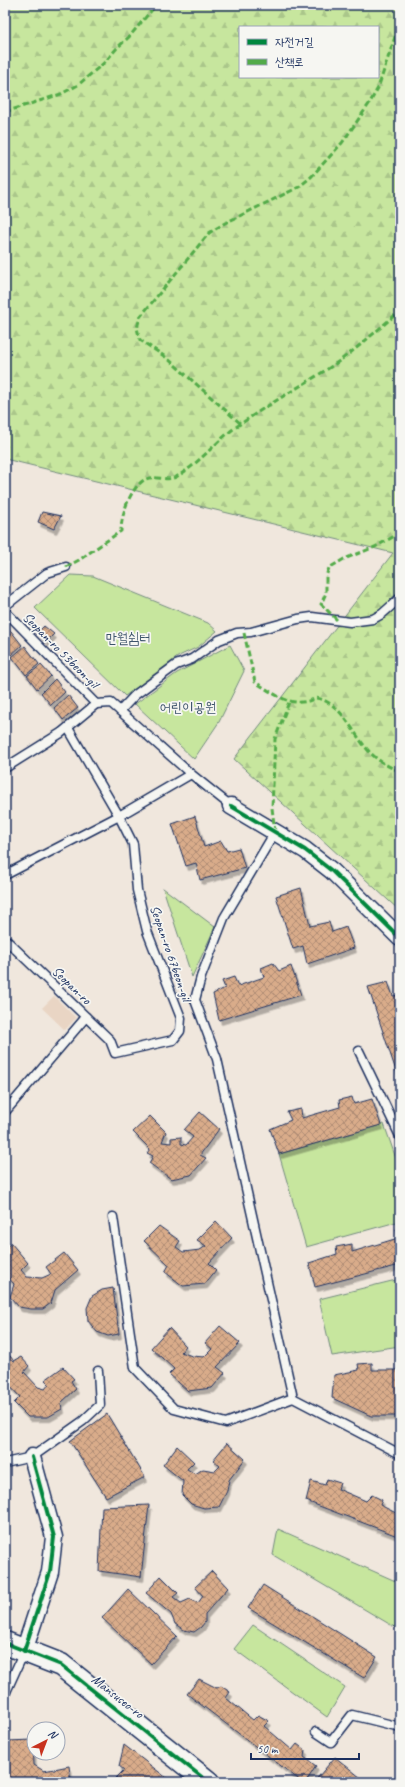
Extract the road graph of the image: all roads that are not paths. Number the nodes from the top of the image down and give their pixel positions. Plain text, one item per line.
1 (66, 567) dead end
2 (400, 598) edge
3 (5, 606) edge
4 (6, 615) edge
5 (96, 704) junction
6 (120, 711) junction
7 (68, 728) junction
8 (5, 768) edge
9 (191, 774) junction
10 (231, 806) joint
11 (119, 816) junction
12 (275, 832) junction
13 (5, 875) edge
14 (400, 938) edge
15 (5, 939) edge
16 (86, 1017) junction
17 (359, 1051) dead end
18 (115, 1053) joint
19 (5, 1112) edge
20 (400, 1136) edge
21 (113, 1217) dead end
22 (98, 1371) dead end
23 (293, 1398) junction
24 (400, 1454) edge
25 (32, 1457) junction
26 (5, 1463) edge
27 (15, 1647) edge
28 (5, 1694) edge
29 (400, 1727) edge
30 (316, 1732) dead end
31 (208, 1782) edge

1 - 3 lane, Seopan-ro 53beon-gil
2 - 6 lane
4 - 5 lane, Seopan-ro 53beon-gil
5 - 6 lane, Seopan-ro 53beon-gil
5 - 7 lane
6 - 9 lane, Seopan-ro 53beon-gil
7 - 8 lane
7 - 11 lane, Seopan-ro 67beon-gil
9 - 10 lane, Seopan-ro 53beon-gil
9 - 11 lane
10 - 12 street
11 - 13 lane
11 - 18 lane, Seopan-ro 67beon-gil
12 - 14 street
12 - 23 lane
15 - 16 lane, Seopan-ro
16 - 18 lane, Seopan-ro
16 - 19 lane
17 - 20 lane
21 - 23 lane
22 - 25 lane
23 - 24 lane
25 - 26 lane
25 - 27 street
27 - 28 lane
27 - 31 street, Mansuseo-ro
29 - 30 lane

